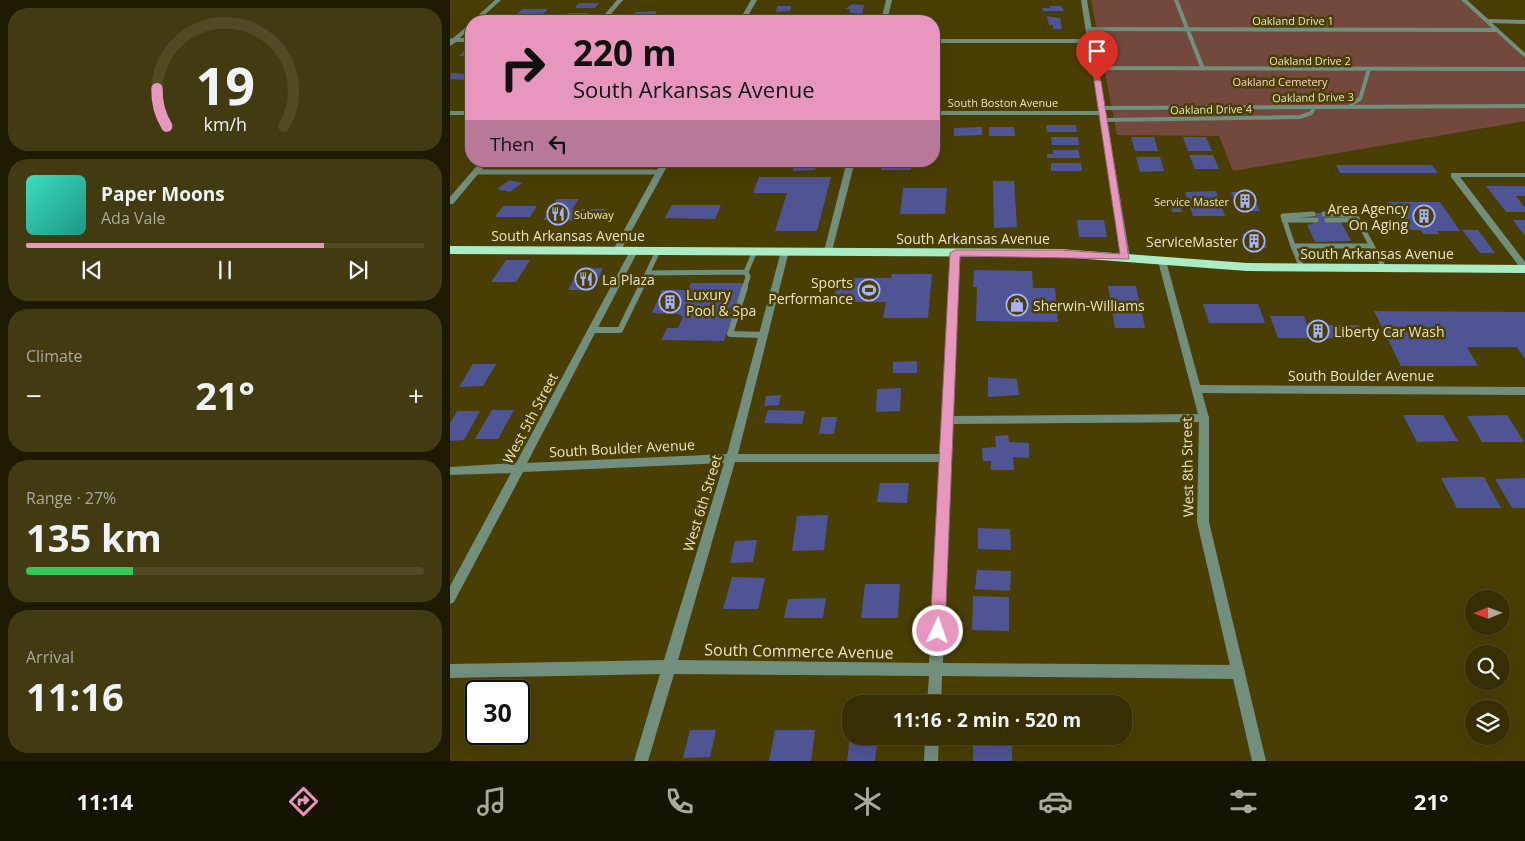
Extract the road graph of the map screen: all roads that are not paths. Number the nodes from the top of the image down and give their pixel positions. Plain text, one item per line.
1 (498, 0) edge
2 (620, 0) edge
3 (754, 0) edge
4 (889, 0) edge
5 (1084, 0) edge
6 (1176, 0) edge
7 (1464, 0) edge
8 (482, 15) edge
9 (607, 15) edge
10 (745, 15) edge
11 (885, 15) edge
12 (1488, 21) junction
13 (1525, 22) edge
14 (1187, 28) junction
15 (1088, 29) junction
16 (465, 30) edge
17 (1497, 30) junction
18 (465, 40) edge
19 (451, 41) edge
20 (940, 41) edge
21 (1090, 41) junction
22 (1525, 56) edge
23 (1095, 68) junction
24 (1203, 69) junction
25 (1369, 69) junction
26 (1525, 70) edge
27 (1360, 99) junction
28 (1349, 105) junction
29 (1385, 105) junction
30 (1525, 106) edge
31 (1315, 107) junction
32 (940, 113) edge
33 (1103, 113) junction
34 (450, 114) edge
35 (465, 114) edge
36 (479, 167) edge
37 (663, 167) edge
38 (849, 167) edge
39 (475, 172) junction
40 (660, 172) junction
41 (1525, 175) edge
42 (450, 202) edge
43 (1315, 217) dead end
44 (1326, 217) dead end
45 (1293, 246) junction
46 (1372, 246) junction
47 (450, 250) edge
48 (617, 250) junction
49 (634, 251) junction
50 (658, 251) junction
51 (755, 251) junction
52 (785, 251) junction
53 (828, 251) junction
54 (955, 253) junction
55 (1126, 257) junction
56 (1162, 261) junction
57 (1302, 268) junction
58 (1384, 268) junction
59 (1525, 269) edge
60 (648, 272) junction
61 (746, 272) junction
62 (592, 330) junction
63 (763, 335) junction
64 (1197, 389) junction
65 (1525, 391) edge
66 (1204, 418) junction
67 (947, 420) junction
68 (731, 458) junction
69 (946, 458) junction
70 (518, 468) junction
71 (450, 470) edge
72 (450, 598) edge
73 (667, 667) junction
74 (936, 670) junction
75 (450, 671) edge
76 (1238, 672) junction
77 (935, 695) edge
78 (931, 745) edge
79 (641, 761) edge
80 (930, 761) edge
81 (1259, 761) edge

1 - 8 street
2 - 9 street
3 - 10 street
4 - 11 street
5 - 15 street
6 - 14 lane
7 - 12 street
12 - 13 street
12 - 17 street
14 - 15 lane, Oakland Drive 1
14 - 17 lane, Oakland Drive 1
14 - 24 lane
15 - 21 street
16 - 19 street
17 - 22 street
18 - 19 street
20 - 21 street
21 - 23 street
23 - 24 lane, Oakland Drive 2
23 - 33 street
24 - 25 lane, Oakland Drive 2
25 - 26 lane, Oakland Drive 2
25 - 27 lane
27 - 28 lane
27 - 29 lane
28 - 29 lane, Oakland Drive 3
28 - 31 lane, Oakland Drive 3
29 - 30 lane, Oakland Drive 3
31 - 33 lane, Oakland Drive 3
31 - 33 lane, Oakland Drive 4
32 - 33 street, South Boston Avenue
33 - 55 street
34 - 35 street
36 - 39 street
37 - 40 street
38 - 53 street
39 - 40 lane
39 - 42 street
40 - 48 street
41 - 59 street
43 - 45 lane
44 - 46 lane
45 - 46 lane
45 - 57 lane
46 - 58 lane
47 - 48 highway, South Arkansas Avenue
48 - 49 highway, South Arkansas Avenue
49 - 50 highway, South Arkansas Avenue
49 - 62 street, West 5th Street
50 - 51 highway, South Arkansas Avenue
50 - 60 lane
51 - 52 highway, South Arkansas Avenue
51 - 61 lane
52 - 53 highway, South Arkansas Avenue
52 - 63 street, West 6th Street
53 - 54 highway, South Arkansas Avenue
54 - 55 highway, South Arkansas Avenue
54 - 67 street
55 - 56 highway, South Arkansas Avenue
56 - 57 highway, South Arkansas Avenue
56 - 64 street, West 8th Street
57 - 58 highway, South Arkansas Avenue
58 - 59 highway, South Arkansas Avenue
60 - 61 lane
60 - 62 lane
61 - 63 lane
62 - 70 street, West 5th Street
63 - 68 street, West 6th Street
64 - 65 street, South Boulder Avenue
64 - 66 street, West 8th Street
66 - 67 street
66 - 76 street, West 8th Street
67 - 69 street
68 - 69 street, South Boulder Avenue
68 - 70 street, South Boulder Avenue
68 - 73 street, West 6th Street
69 - 74 street
70 - 71 street, South Boulder Avenue
70 - 72 street, West 5th Street
73 - 74 street, South Commerce Avenue
73 - 75 street, South Commerce Avenue
73 - 79 street, West 6th Street
74 - 76 street, South Commerce Avenue
74 - 77 street
76 - 81 street, West 8th Street
78 - 80 street

